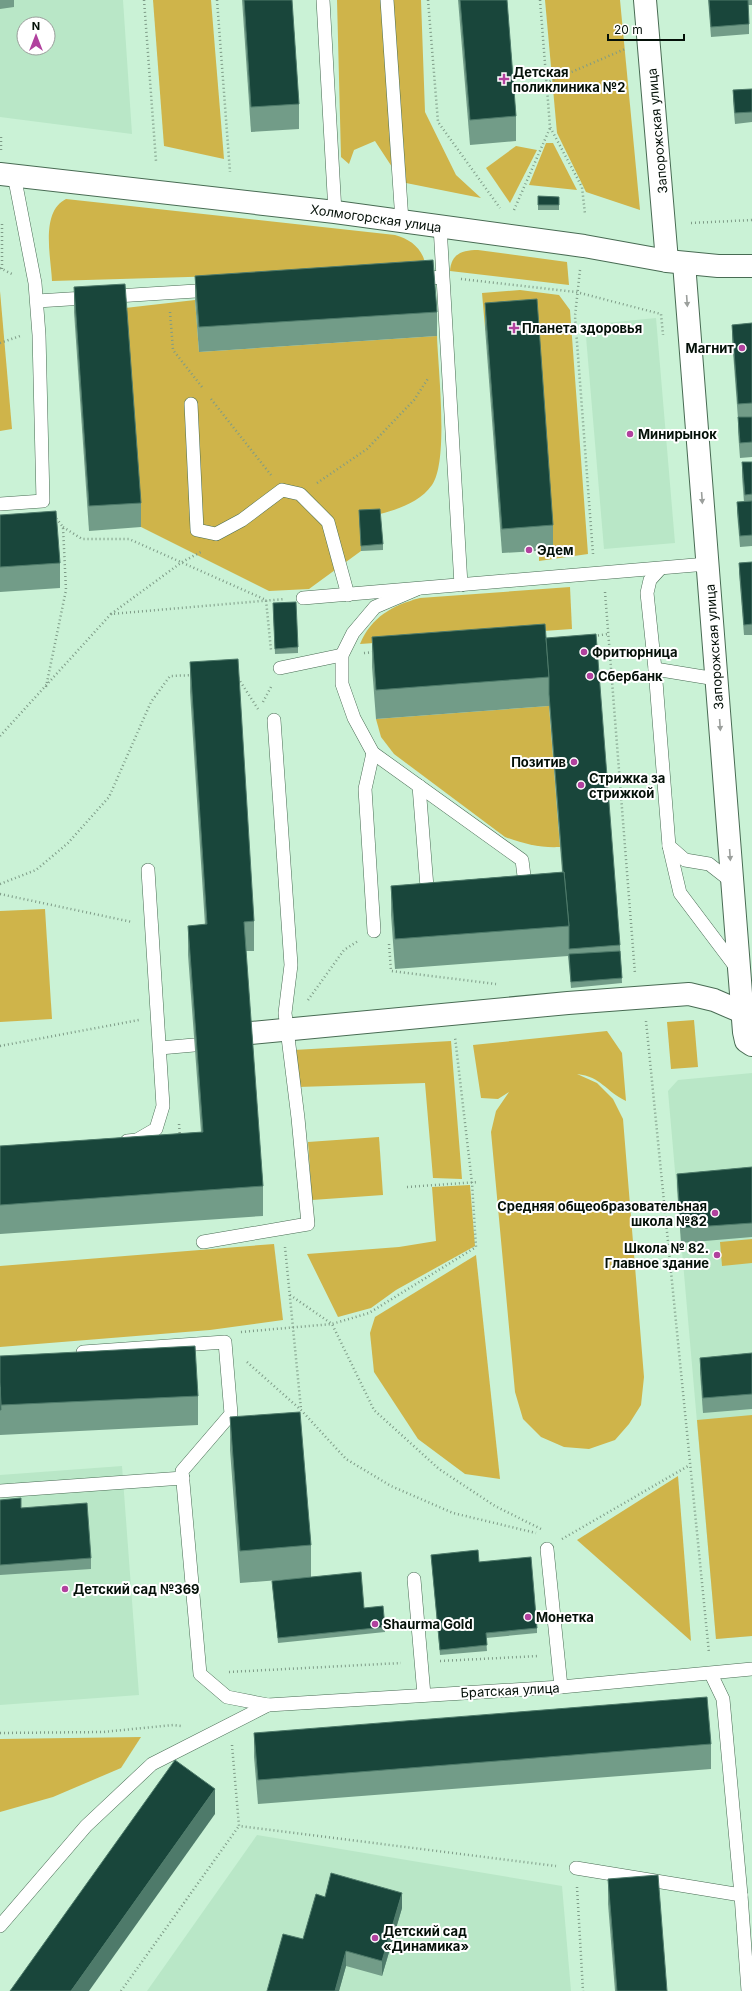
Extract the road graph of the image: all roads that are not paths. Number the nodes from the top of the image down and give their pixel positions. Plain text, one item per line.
1 (323, 0) edge
2 (387, 0) edge
3 (645, 0) edge
4 (7, 174) edge
5 (335, 212) junction
6 (402, 220) junction
7 (440, 226) junction
8 (676, 262) junction
9 (752, 266) edge
10 (442, 277) junction
11 (403, 280) edge
12 (223, 290) edge
13 (37, 301) junction
14 (191, 404) dead end
15 (0, 504) edge
16 (707, 564) junction
17 (660, 569) junction
18 (461, 585) junction
19 (417, 589) junction
20 (348, 594) junction
21 (303, 598) road end
22 (342, 655) junction
23 (280, 668) road end
24 (655, 669) junction
25 (716, 679) junction
26 (274, 720) dead end
27 (373, 753) junction
28 (419, 786) junction
29 (669, 846) junction
30 (148, 870) dead end
31 (732, 882) junction
32 (526, 896) edge
33 (428, 903) edge
34 (374, 931) road end
35 (739, 972) junction
36 (286, 1021) junction
37 (746, 1030) edge
38 (251, 1033) edge
39 (194, 1045) edge
40 (160, 1048) junction
41 (114, 1142) edge
42 (203, 1242) dead end
43 (70, 1353) edge
44 (183, 1478) junction
45 (0, 1491) edge
46 (547, 1549) road end
47 (414, 1579) dead end
48 (752, 1669) edge
49 (711, 1674) junction
50 (561, 1687) junction
51 (424, 1695) junction
52 (268, 1705) junction
53 (576, 1868) road end
54 (741, 1895) junction
55 (0, 1926) edge
56 (748, 1991) edge

1 - 5 lane
2 - 6 lane
3 - 8 street, Запорожская улица
4 - 5 street, Холмогорская улица
4 - 13 lane
5 - 6 street, Холмогорская улица
6 - 7 street, Холмогорская улица
7 - 8 street, Холмогорская улица
7 - 10 lane
8 - 9 street, Холмогорская улица
8 -> 16 street, Запорожская улица
10 - 11 lane
10 - 18 lane
12 - 13 lane
13 - 15 lane
14 - 20 lane
16 - 17 lane
16 - 25 street, Запорожская улица
17 - 18 lane
17 - 24 lane
18 - 19 lane
19 - 20 lane
19 - 22 lane
20 - 21 lane
22 - 23 lane
22 - 27 lane
24 - 25 lane
24 - 29 lane
25 -> 31 street, Запорожская улица
26 - 36 lane
27 - 28 lane
27 - 34 lane
28 - 32 lane
28 - 33 lane
29 - 31 lane
29 - 35 lane
30 - 40 lane
31 - 35 street, Запорожская улица
35 - 37 street, Запорожская улица
36 - 37 street
36 - 38 street
36 - 42 lane
39 - 40 lane
40 - 41 lane
43 - 44 lane
44 - 45 lane
44 - 52 lane
46 - 50 lane
47 - 51 lane
48 - 49 lane, Братская улица
49 - 50 lane, Братская улица
49 - 54 lane
50 - 51 lane, Братская улица
51 - 52 lane, Братская улица
52 - 55 lane
53 - 54 lane
54 - 56 lane

